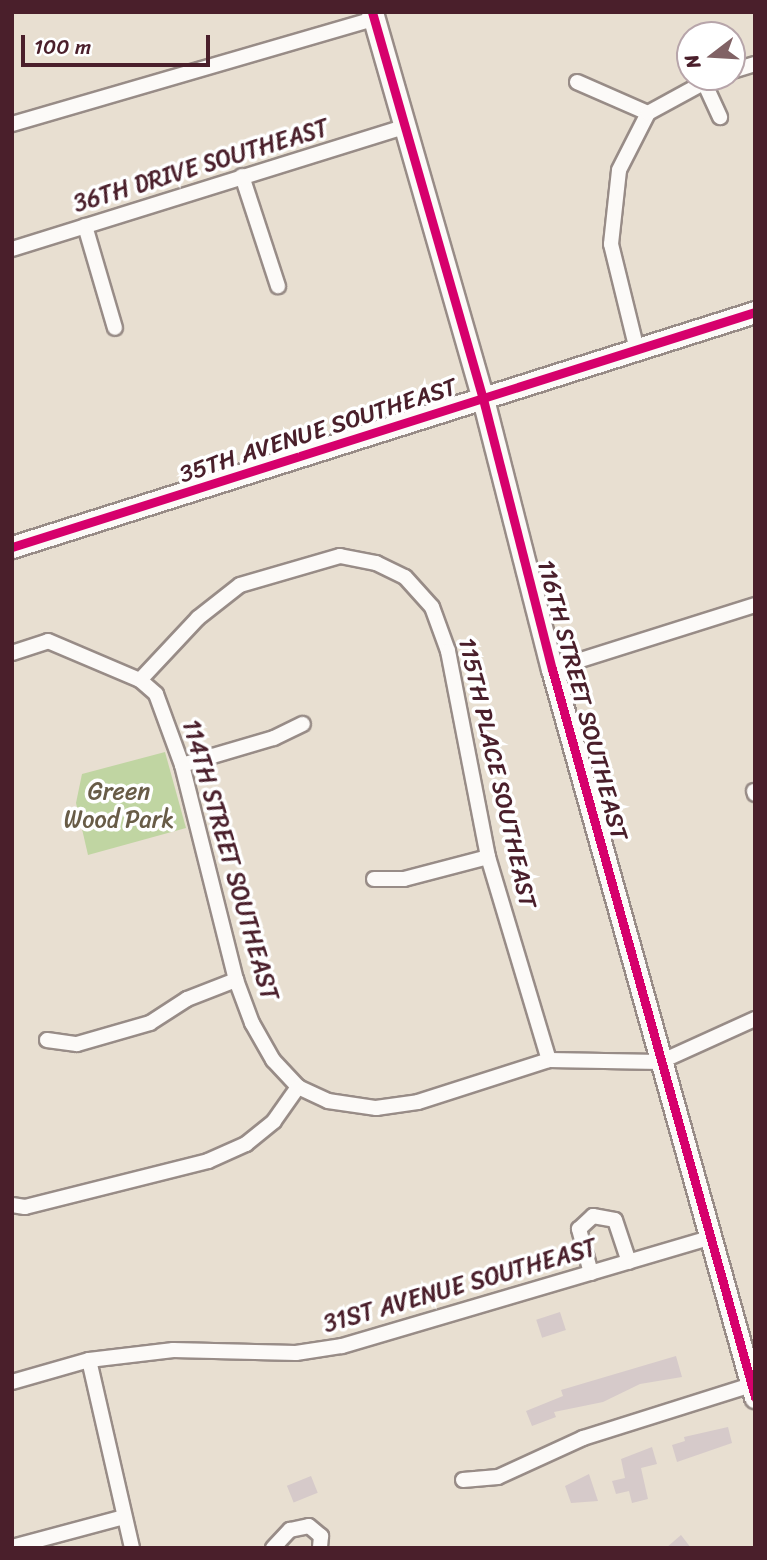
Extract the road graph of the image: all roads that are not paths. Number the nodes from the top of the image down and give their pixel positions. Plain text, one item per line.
1 (373, 15) edge
2 (577, 82) dead end
3 (687, 91) edge
4 (711, 91) edge
5 (648, 113) junction
6 (719, 117) dead end
7 (12, 124) edge
8 (403, 127) junction
9 (242, 176) junction
10 (85, 226) junction
11 (12, 249) edge
12 (278, 286) dead end
13 (755, 312) edge
14 (114, 328) dead end
15 (637, 350) junction
16 (483, 399) junction
17 (12, 547) edge
18 (755, 605) edge
19 (12, 653) edge
20 (552, 669) junction
21 (140, 680) junction
22 (303, 724) dead end
23 (182, 765) junction
24 (488, 857) junction
25 (374, 878) dead end
26 (236, 980) junction
27 (755, 1019) edge
28 (47, 1040) dead end
29 (549, 1060) junction
30 (660, 1062) junction
31 (298, 1087) junction
32 (12, 1205) edge
33 (710, 1238) junction
34 (629, 1262) junction
35 (591, 1273) junction
36 (89, 1360) junction
37 (12, 1382) edge
38 (753, 1391) edge
39 (463, 1480) dead end
40 (124, 1517) junction
41 (12, 1547) edge
42 (132, 1548) edge
43 (273, 1548) edge
44 (320, 1548) edge

1 - 7 street
1 - 8 street, 116TH STREET SOUTHEAST
2 - 5 street
3 - 5 street
4 - 6 street
5 - 15 street
8 - 9 street, 36TH DRIVE SOUTHEAST
8 - 16 street, 116TH STREET SOUTHEAST
9 - 10 street, 36TH DRIVE SOUTHEAST
9 - 12 street
10 - 11 street, 36TH DRIVE SOUTHEAST
10 - 14 street
13 - 15 street, 35TH AVENUE SOUTHEAST
15 - 16 street, 35TH AVENUE SOUTHEAST
16 - 17 street, 35TH AVENUE SOUTHEAST
16 - 20 street, 116TH STREET SOUTHEAST
18 - 20 street
19 - 21 street
20 - 30 street, 116TH STREET SOUTHEAST
21 - 23 street, 114TH STREET SOUTHEAST
21 - 24 street, 115TH PLACE SOUTHEAST
22 - 23 street
23 - 26 street, 114TH STREET SOUTHEAST
24 - 25 street
24 - 29 street, 115TH PLACE SOUTHEAST
26 - 28 street
26 - 31 street, 114TH STREET SOUTHEAST
27 - 30 street
29 - 30 street
29 - 31 street
30 - 33 street, 116TH STREET SOUTHEAST
31 - 32 street
33 - 34 street, 31ST AVENUE SOUTHEAST
33 - 38 street, 116TH STREET SOUTHEAST
34 - 35 street, 31ST AVENUE SOUTHEAST
34 - 35 street
35 - 36 street, 31ST AVENUE SOUTHEAST
36 - 37 street, 31ST AVENUE SOUTHEAST
36 - 40 street
38 - 39 street
40 - 41 street
40 - 42 street
43 - 44 street

